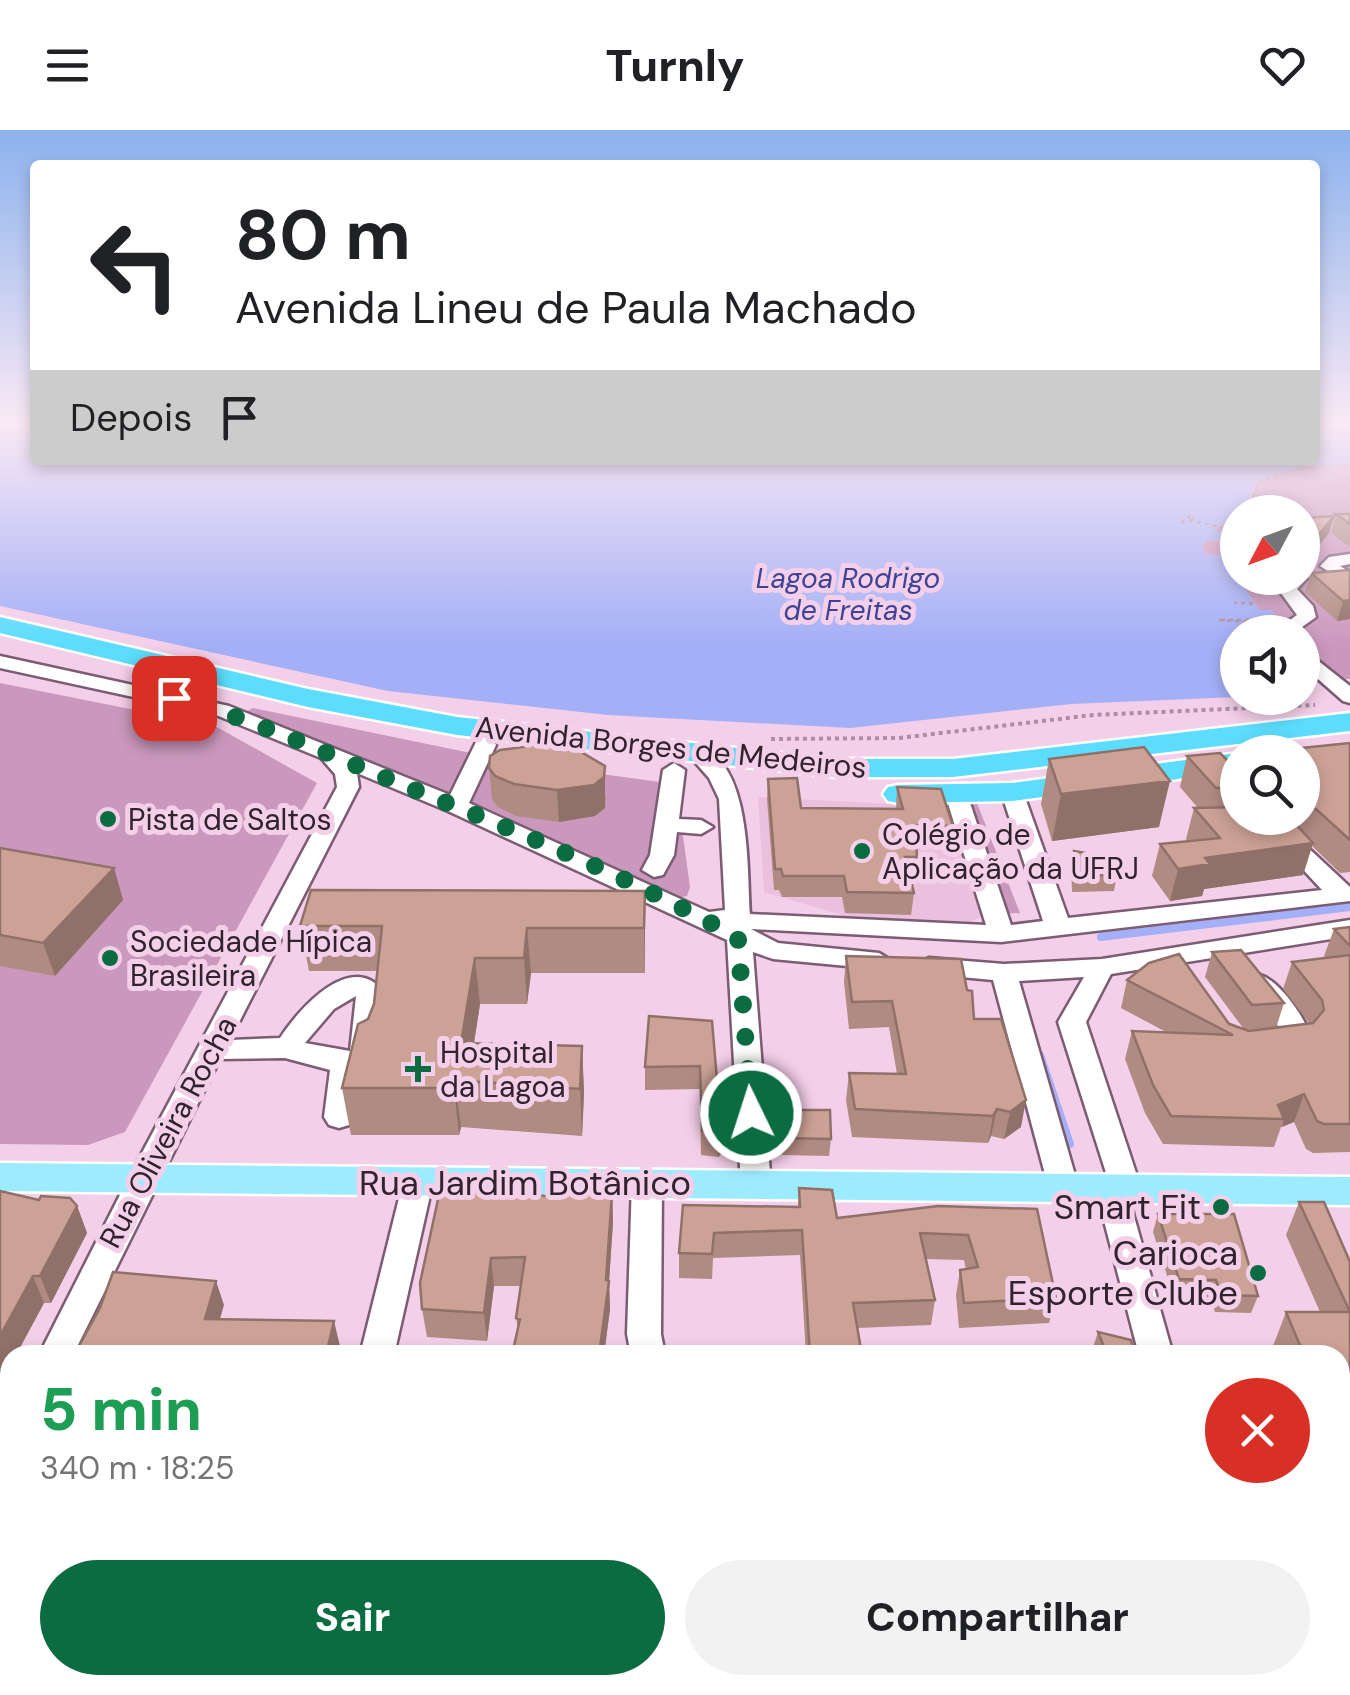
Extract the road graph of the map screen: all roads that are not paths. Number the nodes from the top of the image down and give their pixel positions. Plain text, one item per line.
1 (1350, 558) edge
2 (1331, 570) junction
3 (1320, 572) edge
4 (1350, 580) edge
5 (0, 626) edge
6 (2, 660) edge
7 (1320, 670) edge
8 (1350, 696) edge
9 (1350, 722) edge
10 (486, 745) junction
11 (1350, 747) edge
12 (1320, 751) edge
13 (329, 754) junction
14 (1051, 759) junction
15 (686, 762) junction
16 (1220, 772) edge
17 (720, 776) junction
18 (348, 787) junction
19 (411, 788) junction
20 (1012, 792) junction
21 (956, 794) junction
22 (456, 806) junction
23 (668, 826) junction
24 (701, 827) dead end
25 (1295, 848) edge
26 (654, 870) dead end
27 (1346, 895) edge
28 (1350, 928) edge
29 (738, 930) junction
30 (1059, 930) junction
31 (1000, 934) junction
32 (1231, 947) junction
33 (1172, 956) junction
34 (1102, 967) junction
35 (1004, 973) junction
36 (1194, 989) edge
37 (1258, 1043) edge
38 (288, 1048) junction
39 (212, 1050) junction
40 (345, 1061) junction
41 (339, 1118) edge
42 (0, 1177) edge
43 (142, 1181) junction
44 (418, 1182) junction
45 (648, 1182) junction
46 (756, 1186) junction
47 (1064, 1189) junction
48 (1119, 1190) junction
49 (1332, 1190) edge
50 (1332, 1224) edge
51 (61, 1345) edge
52 (378, 1345) edge
53 (648, 1345) edge
54 (1154, 1345) edge

1 - 2 street
2 - 3 street
2 - 4 street
5 - 15 highway, Avenida Borges de Medeiros
6 - 10 highway, Avenida Borges de Medeiros
6 - 13 street
7 - 8 street
9 - 14 highway, Avenida Borges de Medeiros
10 - 15 highway, Avenida Borges de Medeiros
10 - 22 street
11 - 12 highway
13 - 18 street
13 - 19 street
14 - 15 highway, Avenida Borges de Medeiros
14 - 21 highway
15 - 17 highway, Avenida Borges de Medeiros
15 - 23 street
16 - 20 highway, Avenida Borges de Medeiros
17 - 21 highway, Avenida Borges de Medeiros
17 - 29 street
18 - 19 street
18 - 39 street, Rua Oliveira Rocha
19 - 22 street
20 - 21 highway, Avenida Borges de Medeiros
20 - 30 street
21 - 31 street
22 - 29 street
23 - 24 street
23 - 26 street
25 - 27 street
27 - 30 street
28 - 32 street
29 - 31 street
29 - 35 street
29 - 46 street
30 - 31 street
32 - 33 street
32 - 37 street
33 - 34 street
33 - 36 street
34 - 35 street
34 - 48 street
35 - 47 street
38 - 39 street
38 - 40 street
38 - 40 street
39 - 43 street, Rua Oliveira Rocha
40 - 41 street
42 - 43 main road, Rua Jardim Botânico
43 - 44 main road, Rua Jardim Botânico
43 - 51 street, Rua Oliveira Rocha
44 - 45 main road, Rua Jardim Botânico
44 - 52 street
45 - 46 main road, Rua Jardim Botânico
45 - 53 street
46 - 47 main road, Rua Jardim Botânico
47 - 48 main road, Rua Jardim Botânico
48 - 49 main road, Rua Jardim Botânico
48 - 54 street
49 - 50 street

